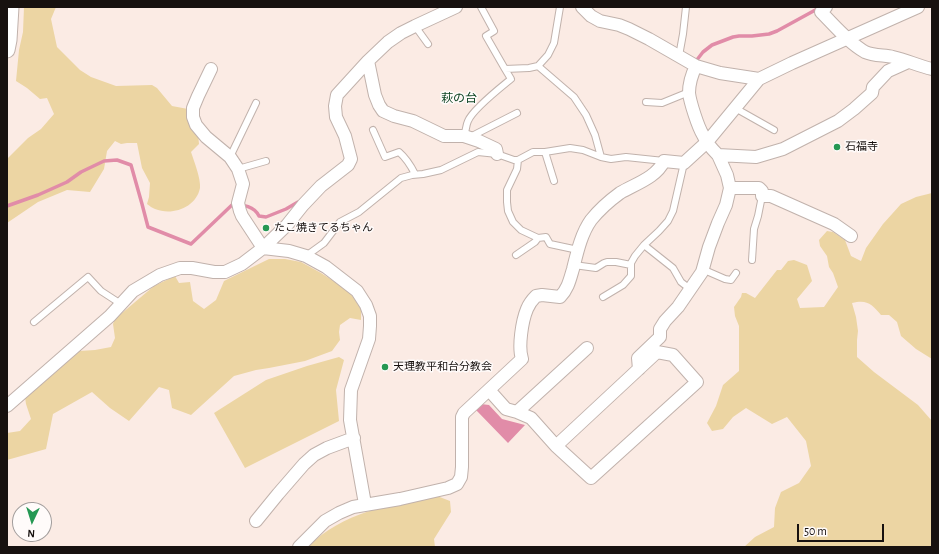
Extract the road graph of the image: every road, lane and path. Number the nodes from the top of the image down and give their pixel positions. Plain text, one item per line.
1 (10, 7) edge
2 (453, 7) edge
3 (481, 7) edge
4 (560, 7) edge
5 (582, 7) edge
6 (686, 7) edge
7 (918, 7) edge
8 (821, 9) edge
9 (415, 26) junction
10 (848, 39) junction
11 (428, 44) dead end
12 (7, 50) edge
13 (679, 56) junction
14 (368, 62) junction
15 (908, 62) junction
16 (538, 66) junction
17 (696, 66) junction
18 (505, 68) junction
19 (932, 68) edge
20 (211, 69) dead end
21 (759, 80) junction
22 (689, 92) junction
23 (646, 102) dead end
24 (256, 103) dead end
25 (735, 108) junction
26 (517, 113) dead end
27 (373, 130) dead end
28 (774, 130) dead end
29 (467, 137) junction
30 (707, 142) junction
31 (546, 152) junction
32 (497, 154) junction
33 (718, 155) junction
34 (230, 157) junction
35 (601, 157) junction
36 (518, 160) junction
37 (266, 161) dead end
38 (664, 161) junction
39 (684, 163) junction
40 (238, 169) junction
41 (415, 174) junction
42 (554, 181) dead end
43 (730, 188) junction
44 (762, 196) junction
45 (851, 236) dead end
46 (538, 238) junction
47 (644, 245) junction
48 (263, 248) junction
49 (578, 250) junction
50 (516, 255) dead end
51 (306, 256) junction
52 (752, 260) dead end
53 (574, 265) junction
54 (631, 266) junction
55 (702, 269) junction
56 (736, 273) dead end
57 (690, 289) junction
58 (603, 297) dead end
59 (121, 304) junction
60 (34, 322) dead end
61 (587, 348) dead end
62 (639, 369) junction
63 (489, 390) junction
64 (7, 406) edge
65 (517, 412) junction
66 (354, 438) junction
67 (556, 446) junction
68 (365, 504) junction
69 (256, 521) dead end
70 (299, 547) edge

1 - 12 street
2 - 9 street
3 - 18 lane
4 - 16 lane
5 - 13 street
6 - 13 lane
7 - 10 street
8 - 10 street
9 - 11 lane
9 - 14 street
10 - 15 street
10 - 21 street
13 - 17 street
14 - 29 street
14 - 48 street
15 - 19 street
15 - 33 street
16 - 18 lane
16 - 35 lane
17 - 21 street
17 - 22 street
18 - 29 lane
20 - 34 street
21 - 25 street
22 - 23 lane
22 - 30 street
24 - 34 lane
25 - 28 lane
25 - 30 street
26 - 29 lane
27 - 41 lane
29 - 32 street
30 - 33 street
30 - 39 street
31 - 35 lane
31 - 36 lane
31 - 42 lane
32 - 36 lane
32 - 41 lane
33 - 43 street
34 - 40 street
35 - 38 lane
36 - 46 lane
37 - 40 lane
38 - 39 street
38 - 49 street
39 - 47 lane
40 - 48 street
41 - 51 lane
43 - 44 street
43 - 55 street
44 - 45 street
44 - 52 lane
46 - 49 lane
46 - 50 lane
47 - 54 lane
47 - 57 lane
48 - 51 street
48 - 59 street
49 - 53 street
51 - 66 street
53 - 54 lane
53 - 63 street
54 - 58 lane
55 - 56 lane
55 - 57 street
57 - 62 street
59 - 60 lane
59 - 64 street
61 - 65 street
62 - 67 street
62 - 67 street
63 - 65 street
63 - 68 street
65 - 67 street
66 - 68 street
66 - 69 street
68 - 70 street

